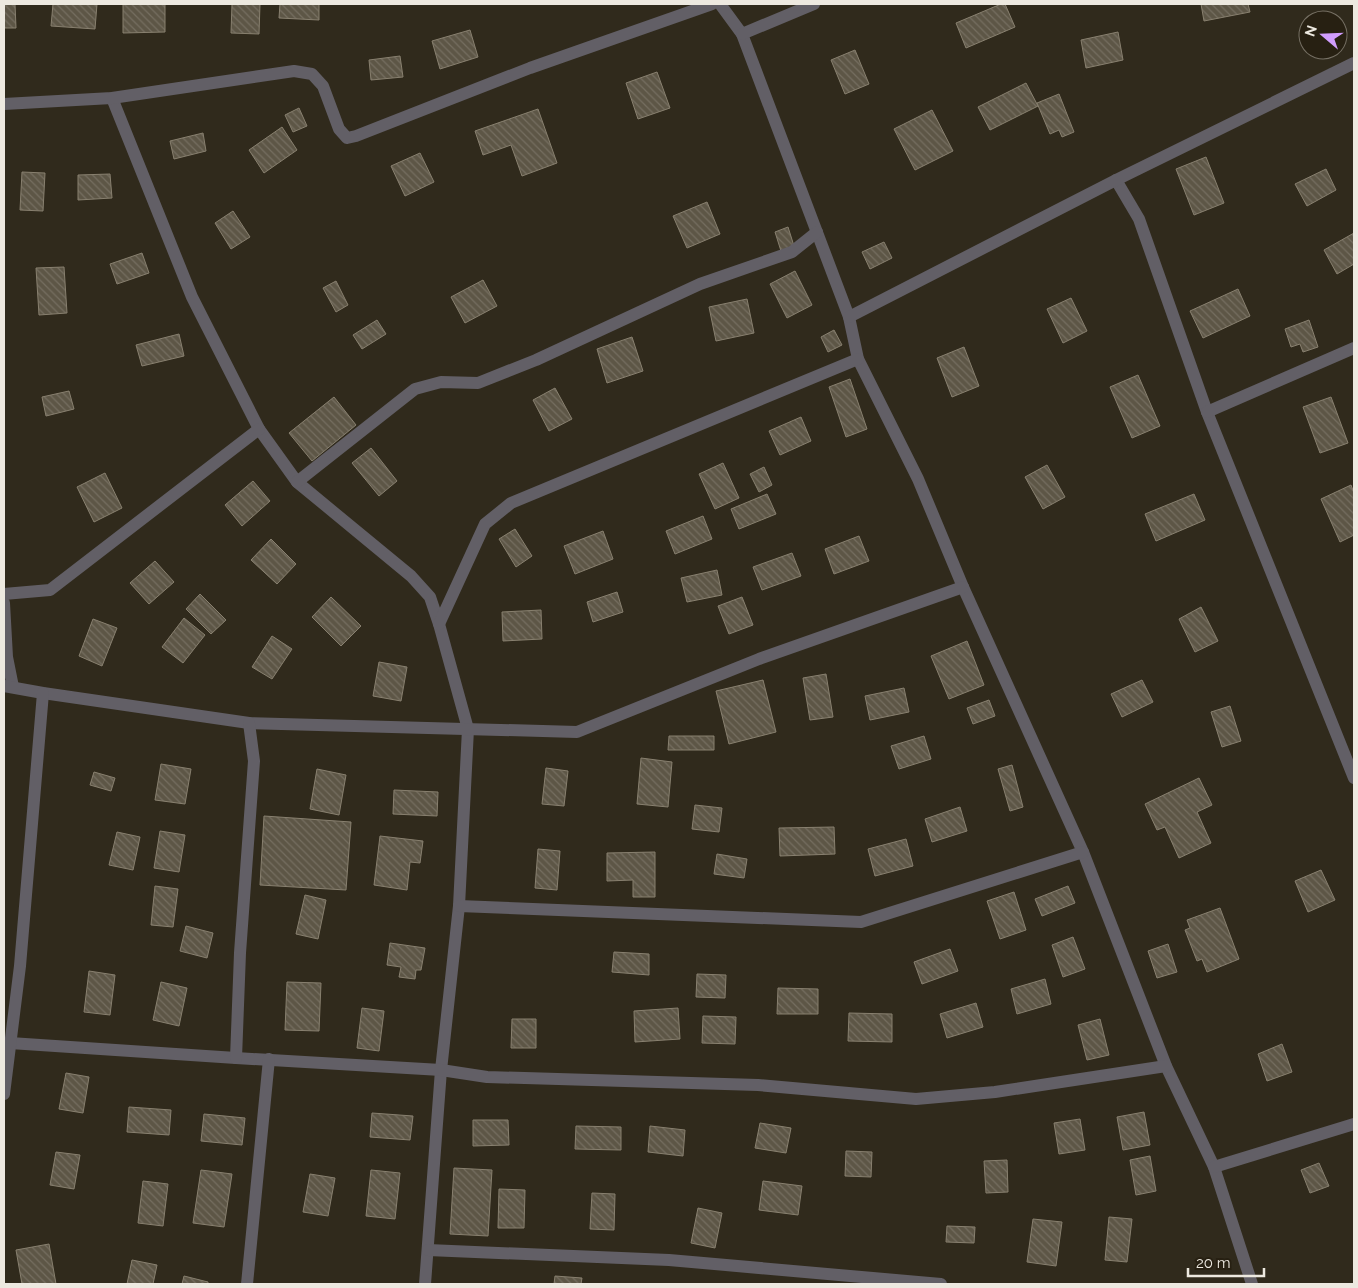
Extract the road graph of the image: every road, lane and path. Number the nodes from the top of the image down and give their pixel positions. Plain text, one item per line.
1 (712, 4) edge
2 (720, 4) edge
3 (814, 4) edge
4 (742, 34) junction
5 (1354, 63) edge
6 (112, 98) junction
7 (4, 104) edge
8 (1116, 180) junction
9 (817, 232) junction
10 (849, 318) junction
11 (1354, 348) edge
12 (858, 360) junction
13 (1207, 412) junction
14 (259, 428) junction
15 (297, 482) junction
16 (963, 587) junction
17 (4, 594) edge
18 (4, 603) edge
19 (439, 624) junction
20 (8, 686) edge
21 (43, 694) junction
22 (249, 723) junction
23 (468, 729) junction
24 (1354, 778) edge
25 (1083, 852) junction
26 (459, 906) junction
27 (10, 1043) junction
28 (236, 1058) junction
29 (269, 1059) junction
30 (1166, 1066) junction
31 (442, 1070) junction
32 (4, 1094) edge
33 (1354, 1124) edge
34 (1214, 1167) junction
35 (428, 1250) junction
36 (246, 1284) edge
37 (425, 1284) edge
38 (941, 1284) edge
39 (1252, 1284) edge

1 - 6 street
2 - 4 street
3 - 4 street
4 - 9 street
5 - 8 street
6 - 7 street
6 - 14 street
8 - 10 street
8 - 13 street
9 - 10 street
9 - 15 street
10 - 12 street
11 - 13 street
12 - 16 street
12 - 19 street
13 - 24 street
14 - 15 street
14 - 17 street
15 - 19 street
16 - 23 street
16 - 25 street
18 - 20 street
19 - 23 street
20 - 21 street
21 - 22 street
21 - 27 street
22 - 23 street
22 - 28 street
23 - 26 street
25 - 26 street
25 - 30 street
26 - 31 street
27 - 28 street
27 - 32 street
28 - 29 street
29 - 31 street
29 - 36 street
30 - 31 street
30 - 34 street
31 - 35 street
33 - 34 street
34 - 39 street
35 - 37 street
35 - 38 street

